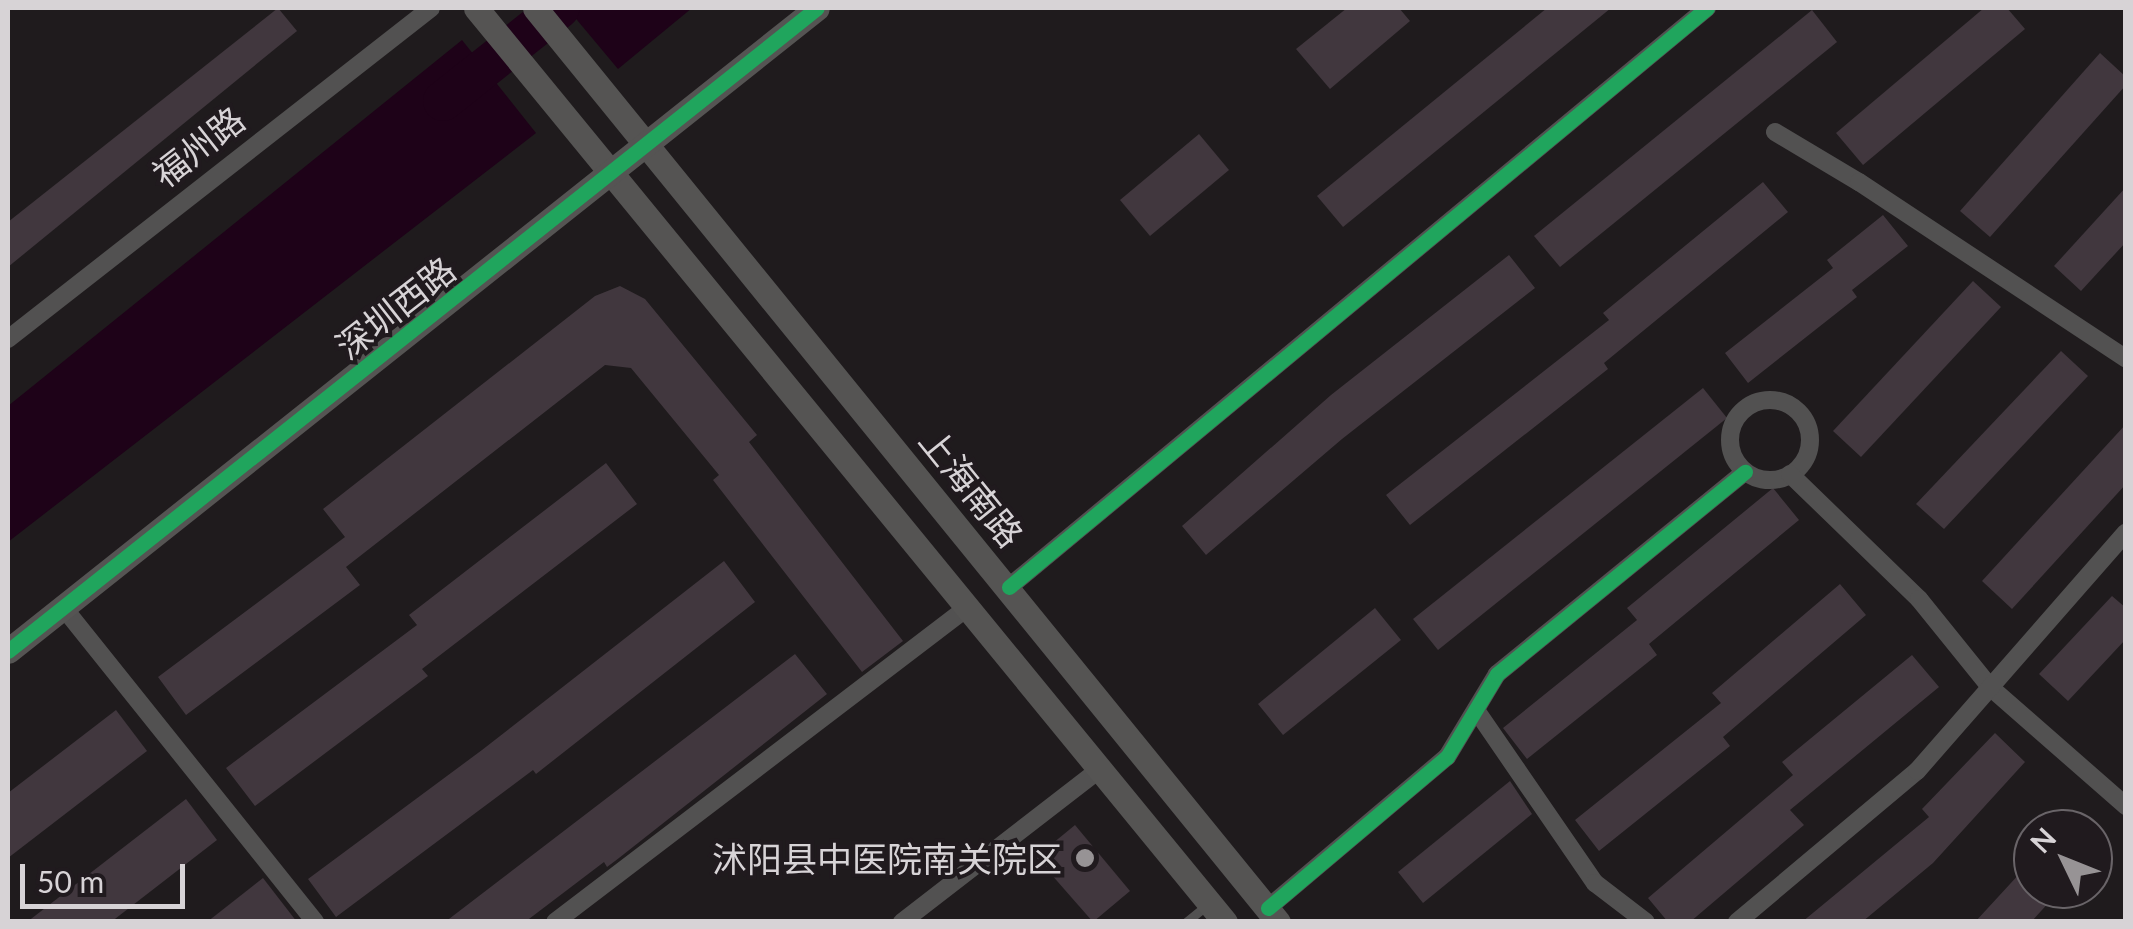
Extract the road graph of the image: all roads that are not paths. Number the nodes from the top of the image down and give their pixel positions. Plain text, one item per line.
1 (431, 8) edge
2 (476, 8) edge
3 (534, 8) edge
4 (817, 8) edge
5 (1708, 8) edge
6 (1775, 132) dead end
7 (647, 146) junction
8 (611, 174) junction
9 (8, 339) edge
10 (2126, 359) edge
11 (1746, 472) junction
12 (1790, 474) junction
13 (2126, 532) edge
14 (1009, 588) junction
15 (63, 607) junction
16 (968, 608) junction
17 (8, 651) edge
18 (1990, 686) junction
19 (1476, 710) junction
20 (1100, 768) junction
21 (2126, 806) edge
22 (1218, 912) edge
23 (1273, 915) edge
24 (315, 922) edge
25 (555, 922) edge
26 (902, 922) edge
27 (1186, 922) edge
28 (1646, 922) edge
29 (1737, 922) edge

1 - 9 street, 福州路
2 - 8 main road
3 - 7 main road, 上海南路
4 - 7 main road, 深圳西路
5 - 14 street
6 - 10 street
7 - 8 main road, 深圳西路
7 - 14 main road, 上海南路
8 - 15 main road, 深圳西路
8 - 16 main road
11 - 12 street
11 - 12 street
11 - 19 street
12 - 18 street
13 - 18 street
14 - 23 main road, 上海南路
15 - 17 main road, 深圳西路
15 - 24 street
16 - 20 main road
16 - 25 street
18 - 21 street
18 - 29 street
19 - 23 street
19 - 28 street
20 - 22 main road
20 - 26 street
22 - 27 lane

